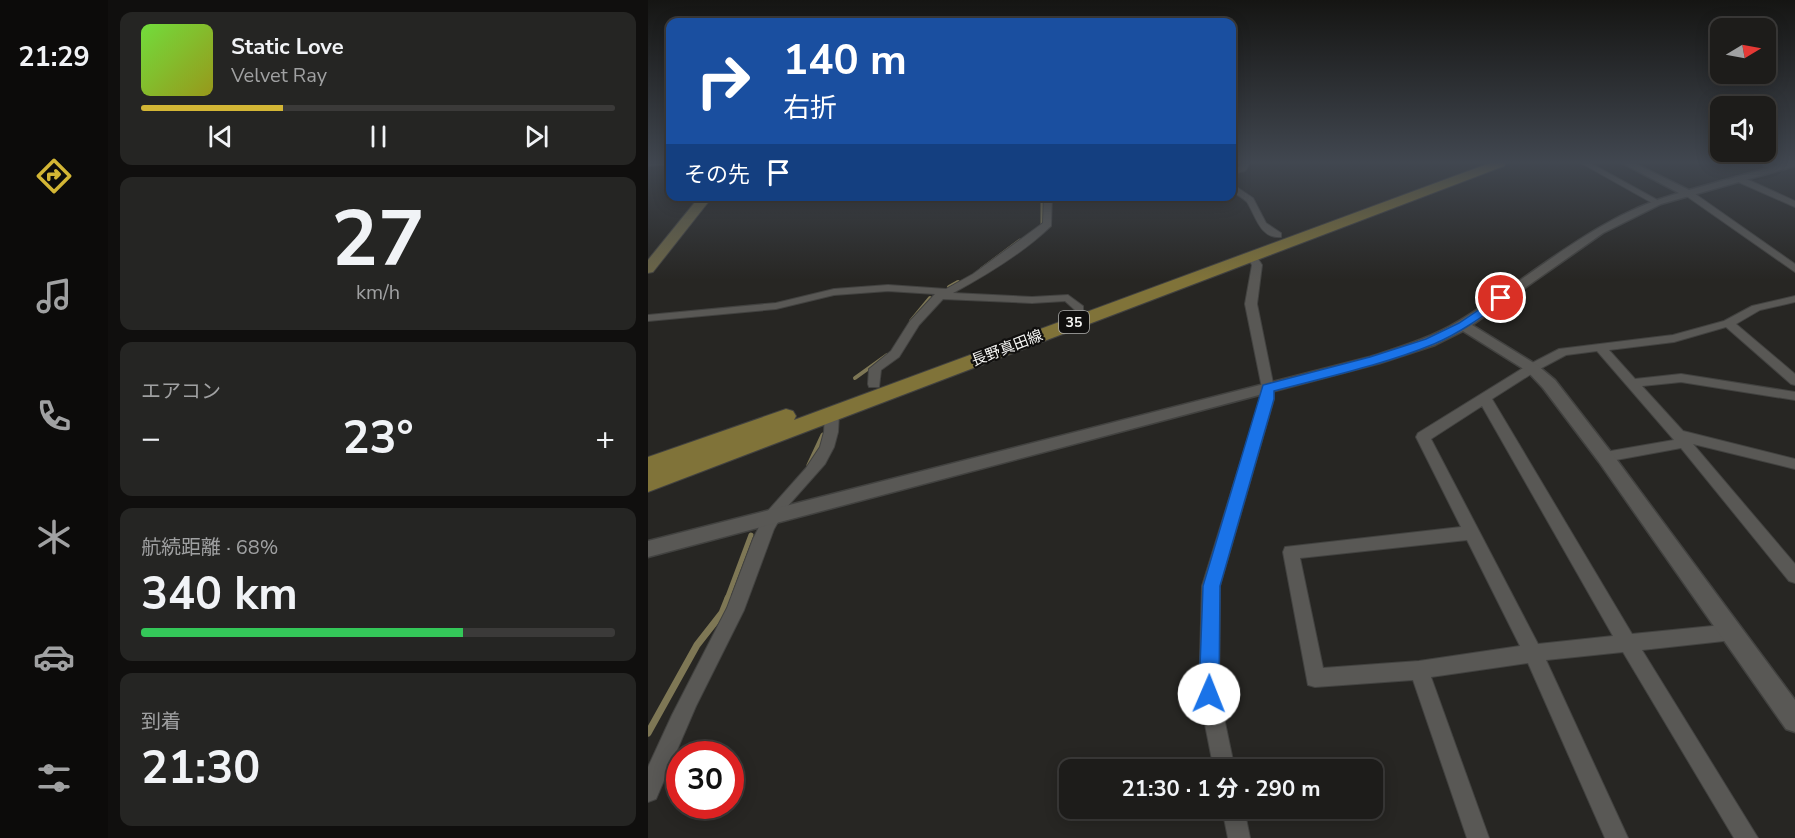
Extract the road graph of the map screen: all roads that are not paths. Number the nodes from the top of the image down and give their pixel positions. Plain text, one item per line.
1 (702, 202) edge
2 (1047, 202) edge
3 (1251, 202) edge
4 (1368, 202) edge
5 (1395, 202) edge
6 (1657, 202) edge
7 (1701, 202) edge
8 (1278, 235) junction
9 (1251, 256) junction
10 (648, 269) edge
11 (1795, 269) edge
12 (944, 294) junction
13 (1795, 299) edge
14 (1079, 308) junction
15 (648, 318) edge
16 (1728, 323) junction
17 (1463, 325) junction
18 (1601, 348) junction
19 (1532, 368) junction
20 (1795, 381) edge
21 (1633, 383) junction
22 (874, 384) junction
23 (1268, 388) junction
24 (1795, 396) edge
25 (1485, 399) junction
26 (832, 414) junction
27 (1680, 439) junction
28 (1605, 457) junction
29 (1795, 464) edge
30 (648, 466) edge
31 (648, 483) edge
32 (773, 516) junction
33 (1471, 532) junction
34 (648, 549) edge
35 (1795, 576) edge
36 (1733, 632) junction
37 (1629, 644) junction
38 (1533, 653) junction
39 (1419, 669) junction
40 (1795, 720) edge
41 (1223, 759) edge
42 (648, 791) edge
43 (1235, 819) edge
44 (1239, 838) edge
45 (1478, 838) edge
46 (1617, 838) edge
47 (1747, 838) edge

1 - 10 main road
2 - 12 street
3 - 8 street
4 - 8 main road, 長野真田線 / 35
5 - 9 main road, 長野真田線 / 35
6 - 17 street
7 - 11 street
8 - 14 main road, 長野真田線 / 35
9 - 23 street
9 - 26 main road, 長野真田線 / 35
12 - 14 street
12 - 15 street
12 - 22 street
13 - 16 street
14 - 22 main road, 長野真田線 / 35
16 - 18 street
16 - 20 street
17 - 19 street
17 - 23 street
18 - 19 street
18 - 21 street
19 - 25 street
19 - 28 street
21 - 24 street
21 - 27 street
22 - 30 main road, 長野真田線 / 35
23 - 32 street
23 - 41 street
25 - 33 street
25 - 37 street
26 - 31 main road, 長野真田線 / 35
26 - 32 street
27 - 28 street
27 - 29 street
27 - 35 street
28 - 36 street
32 - 34 street
32 - 42 street
33 - 38 street
33 - 39 street
36 - 37 street
36 - 40 street
37 - 38 street
37 - 47 street
38 - 39 street
38 - 46 street
39 - 45 street
43 - 44 street

